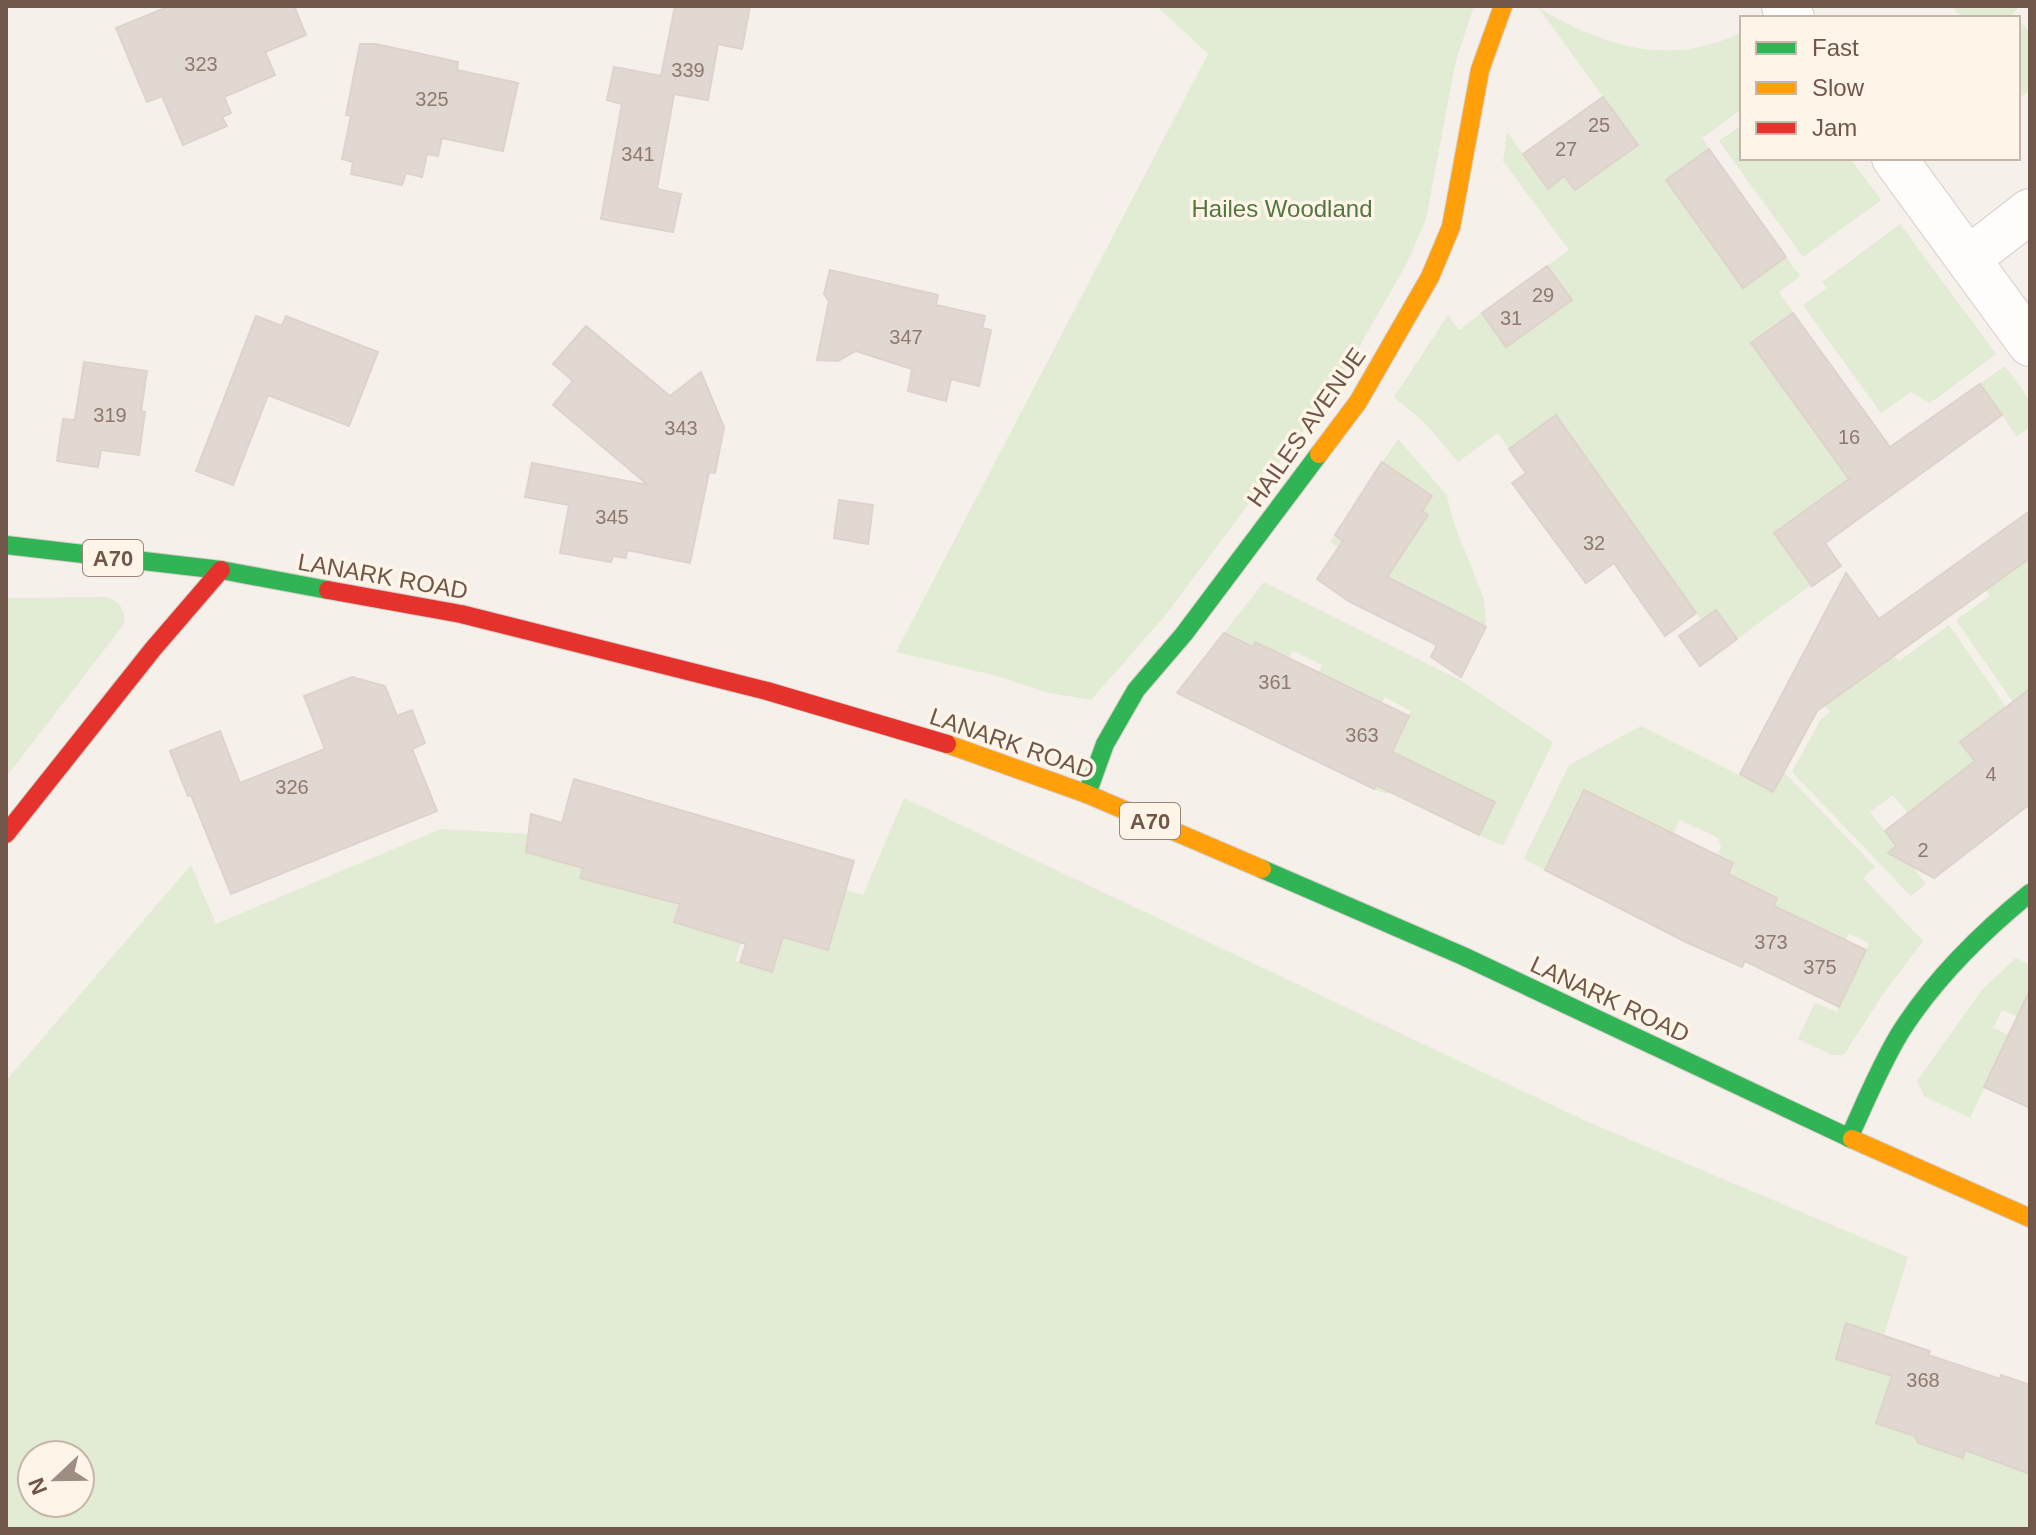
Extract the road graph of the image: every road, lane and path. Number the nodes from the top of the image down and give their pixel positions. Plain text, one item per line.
1 (1503, 6) edge
2 (1895, 160) edge
3 (2030, 211) edge
4 (1968, 259) junction
5 (2030, 344) edge
6 (6, 545) edge
7 (221, 570) junction
8 (1087, 794) junction
9 (6, 834) edge
10 (2030, 893) edge
11 (1849, 1138) junction
12 (2030, 1218) edge

1 - 8 main road, HAILES AVENUE
2 - 4 street
3 - 4 street
4 - 5 street
6 - 7 main road, LANARK ROAD / A70
7 - 8 main road, LANARK ROAD / A70
7 - 9 main road
8 - 11 main road, LANARK ROAD / A70
10 - 11 main road
11 - 12 main road, LANARK ROAD / A70

